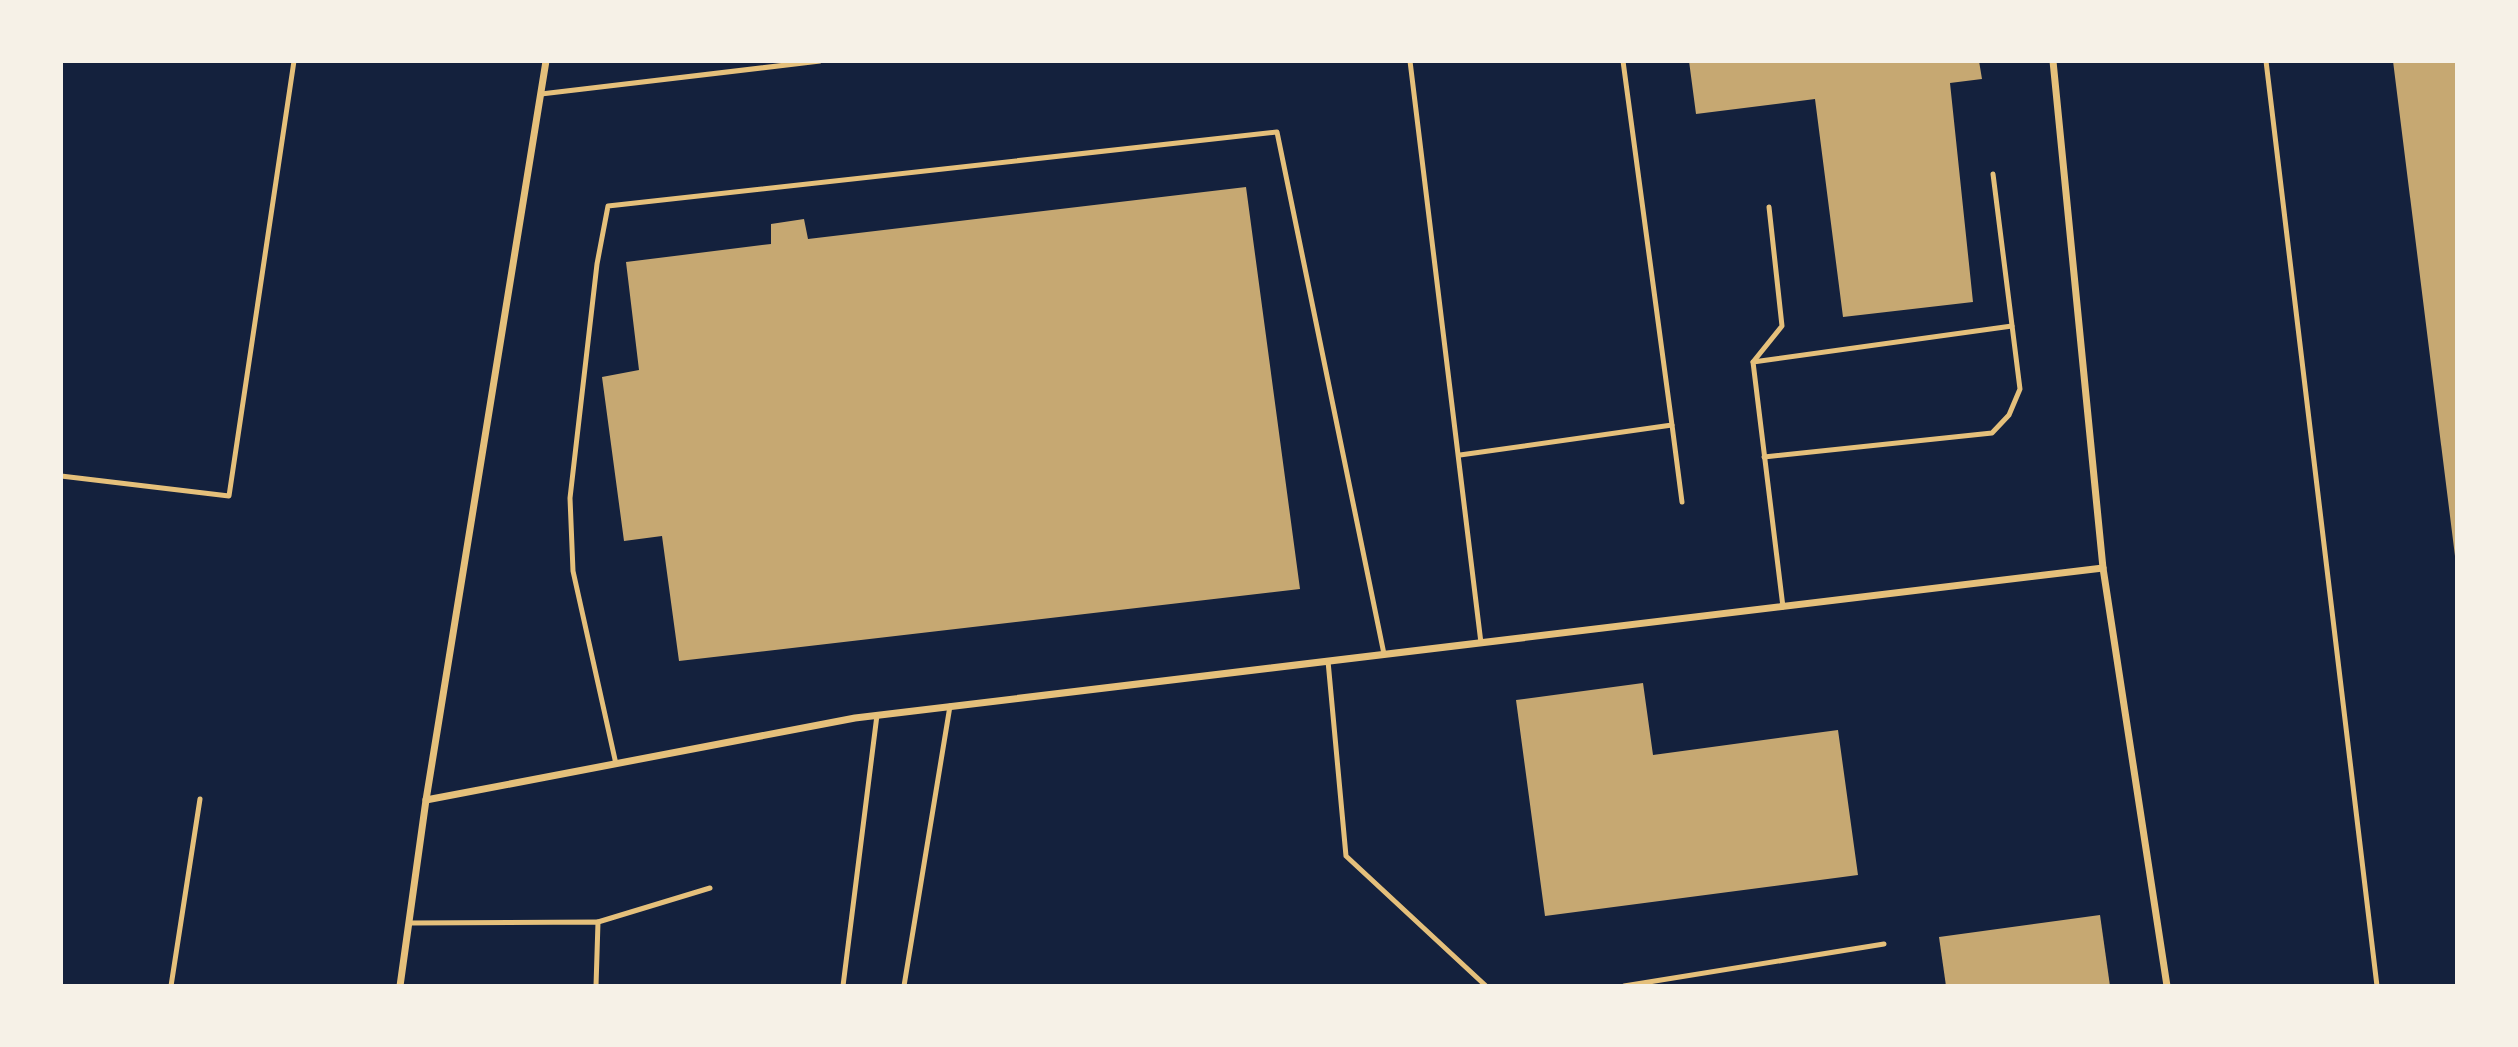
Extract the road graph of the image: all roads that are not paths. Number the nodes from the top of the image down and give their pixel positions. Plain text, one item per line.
1 (294, 61) edge
2 (546, 61) edge
3 (736, 61) edge
4 (820, 61) edge
5 (1410, 61) edge
6 (1623, 61) edge
7 (2053, 61) edge
8 (2266, 61) edge
9 (736, 71) junction
10 (541, 94) junction
11 (1993, 174) dead end
12 (1769, 207) dead end
13 (2012, 326) junction
14 (1753, 362) junction
15 (1672, 425) junction
16 (1460, 455) junction
17 (1764, 457) junction
18 (61, 476) edge
19 (1682, 502) dead end
20 (2103, 568) junction
21 (1783, 607) junction
22 (1481, 643) junction
23 (1384, 654) junction
24 (1328, 661) junction
25 (950, 706) junction
26 (877, 715) junction
27 (616, 764) junction
28 (200, 799) dead end
29 (426, 800) junction
30 (710, 888) dead end
31 (598, 922) junction
32 (410, 923) junction
33 (1884, 944) dead end
34 (171, 986) edge
35 (400, 986) edge
36 (596, 986) edge
37 (844, 986) edge
38 (904, 986) edge
39 (1486, 986) edge
40 (1625, 986) edge
41 (2167, 986) edge
42 (2377, 986) edge

1 - 18 lane
2 - 10 street
3 - 9 lane
4 - 9 lane
5 - 16 lane
6 - 15 lane
7 - 20 street
8 - 42 lane
9 - 10 lane
10 - 29 street
11 - 13 lane
12 - 14 lane
13 - 14 lane
13 - 17 lane
14 - 17 lane
15 - 16 lane
15 - 19 lane
16 - 22 lane
17 - 21 lane
20 - 21 street
20 - 41 street
21 - 22 street
22 - 23 street
23 - 24 street
23 - 27 lane
24 - 25 street
24 - 39 lane
25 - 26 street
25 - 38 lane
26 - 27 street
26 - 37 lane
27 - 29 street
28 - 34 lane
29 - 32 street
30 - 31 lane
31 - 32 lane
31 - 36 lane
32 - 35 street
33 - 40 lane

